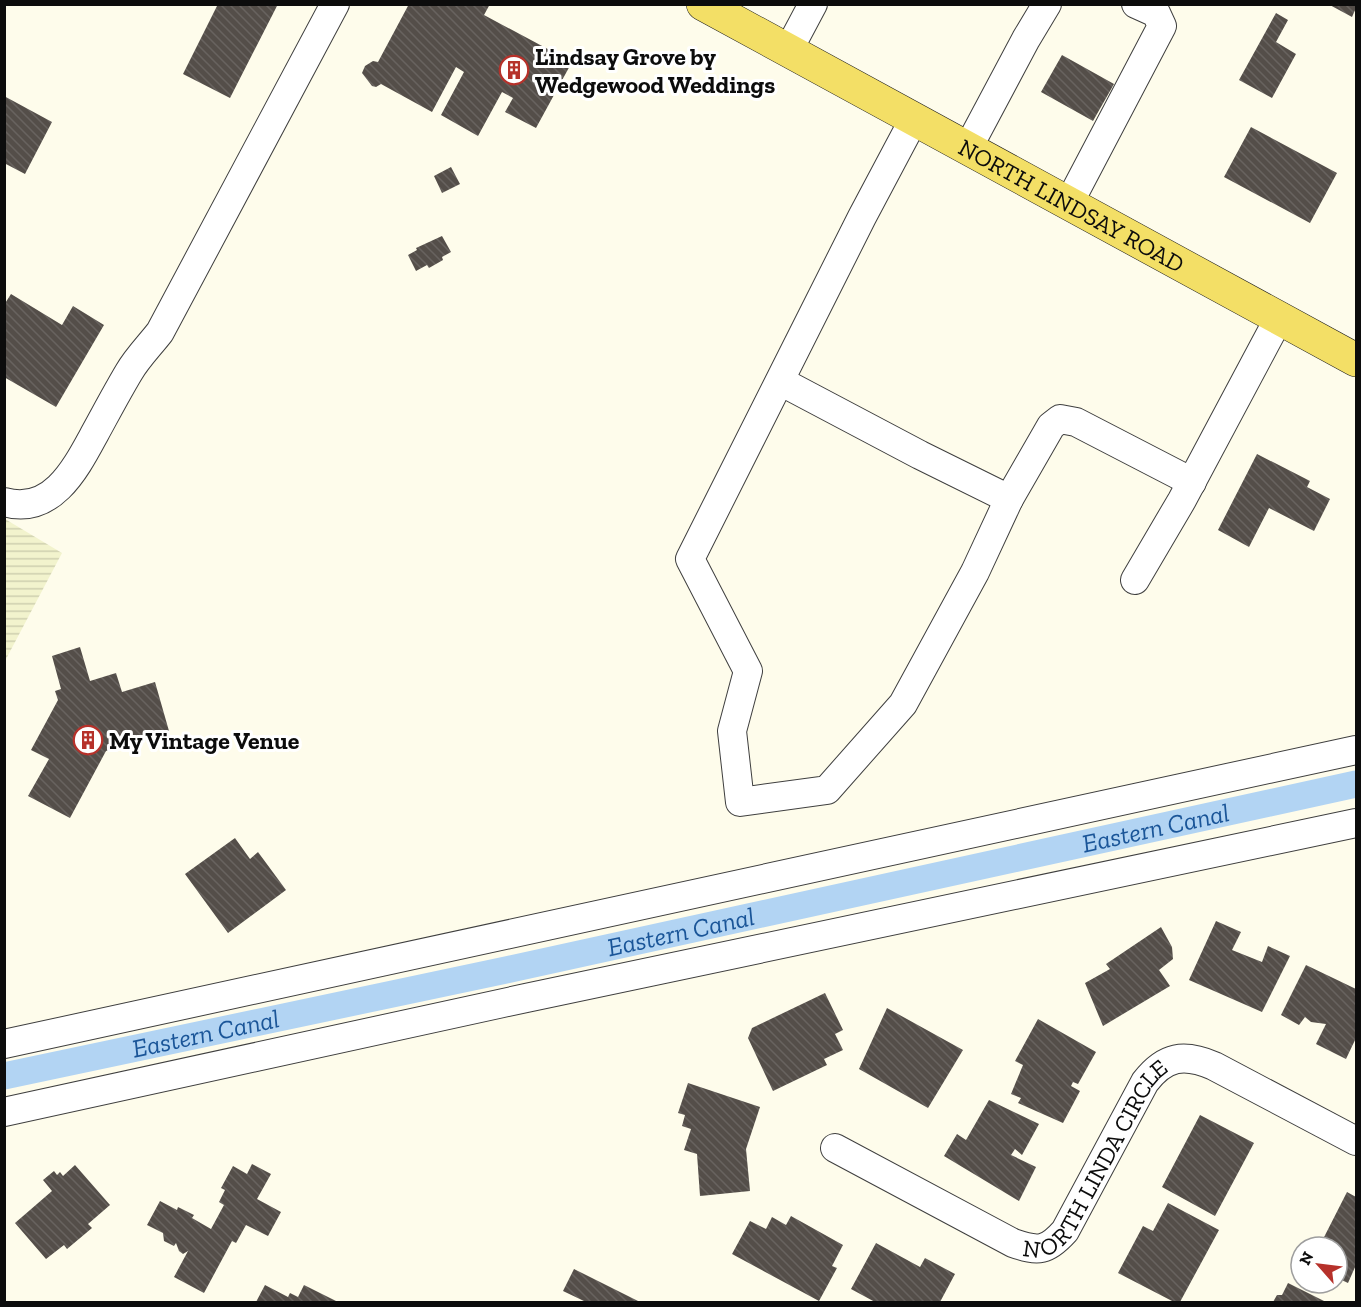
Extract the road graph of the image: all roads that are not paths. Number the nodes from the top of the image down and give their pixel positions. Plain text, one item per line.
1 (335, 4) edge
2 (703, 4) edge
3 (813, 4) edge
4 (1047, 4) edge
5 (1136, 4) edge
6 (788, 51) junction
7 (914, 119) junction
8 (968, 148) junction
9 (1069, 203) junction
10 (1279, 318) junction
11 (1356, 360) edge
12 (780, 381) junction
13 (1192, 482) junction
14 (1009, 499) junction
15 (4, 502) edge
16 (1135, 580) dead end
17 (1356, 750) edge
18 (1356, 823) edge
19 (4, 1044) edge
20 (4, 1112) edge
21 (1356, 1141) edge
22 (835, 1148) dead end

1 - 15 street
2 - 6 main road, NORTH LINDSAY ROAD
3 - 6 street
4 - 8 street
5 - 9 street
6 - 7 main road, NORTH LINDSAY ROAD
7 - 8 main road, NORTH LINDSAY ROAD
7 - 12 street
8 - 9 main road, NORTH LINDSAY ROAD
9 - 10 main road, NORTH LINDSAY ROAD
10 - 11 main road, NORTH LINDSAY ROAD
10 - 13 street
12 - 14 street
12 - 14 street
13 - 14 street
13 - 16 street
17 - 19 street
18 - 20 street
21 - 22 street, NORTH LINDA CIRCLE

